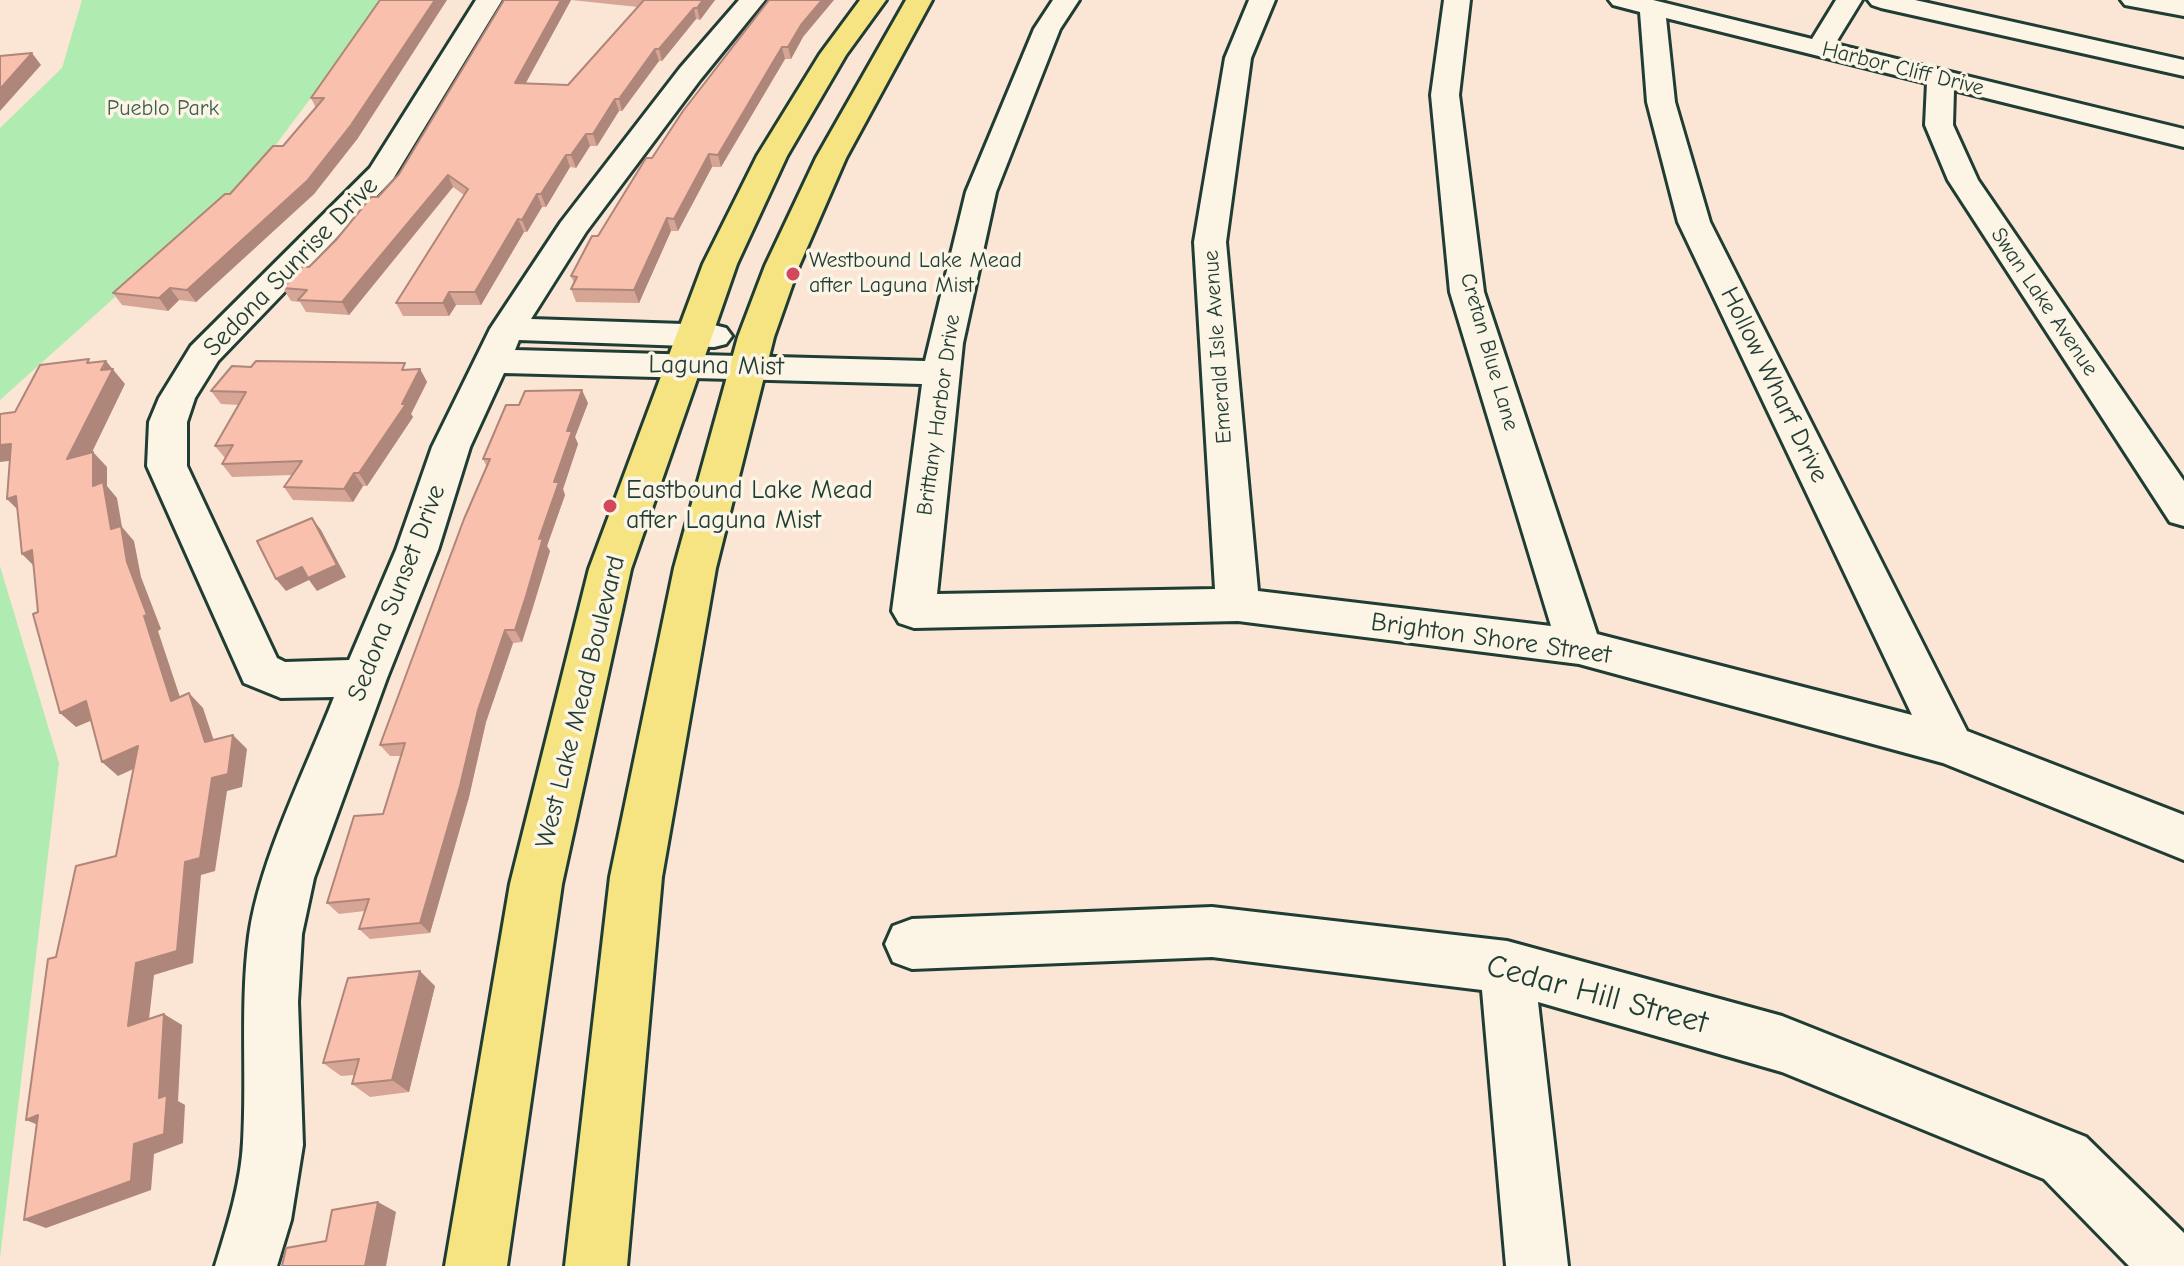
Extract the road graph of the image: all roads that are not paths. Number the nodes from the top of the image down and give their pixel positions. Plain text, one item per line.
1 (489, 0) edge
2 (752, 0) edge
3 (873, 0) edge
4 (919, 0) edge
5 (1066, 0) edge
6 (1262, 0) edge
7 (1457, 0) edge
8 (1849, 0) edge
9 (1881, 0) edge
10 (2134, 0) edge
11 (1637, 4) edge
12 (2184, 8) edge
13 (1805, 13) dead end
14 (1788, 40) junction
15 (1820, 48) junction
16 (2184, 68) edge
17 (1941, 79) junction
18 (2184, 138) edge
19 (500, 345) junction
20 (689, 350) junction
21 (753, 352) junction
22 (943, 358) junction
23 (2184, 512) edge
24 (1238, 605) junction
25 (914, 611) joint
26 (1579, 647) junction
27 (364, 678) junction
28 (1950, 745) junction
29 (2184, 838) edge
30 (912, 944) dead end
31 (1507, 967) junction
32 (2172, 1263) edge
33 (246, 1266) edge
34 (476, 1266) edge
35 (596, 1266) edge
36 (1537, 1266) edge

1 - 27 street, Sedona Sunrise Drive
2 - 19 street, Sedona Sunset Drive
3 - 20 main road, West Lake Mead Boulevard
4 - 21 main road
5 - 22 street, Brittany Harbor Drive
6 - 24 street, Emerald Isle Avenue
7 - 26 street, Cretan Blue Lane
8 - 15 street
9 - 16 street
10 - 12 street
11 - 14 street, Harbor Cliff Drive
11 - 28 street, Hollow Wharf Drive
13 - 14 street
14 - 15 street, Harbor Cliff Drive
15 - 17 street, Harbor Cliff Drive
17 - 18 street, Harbor Cliff Drive
17 - 23 street, Swan Lake Avenue
19 - 20 street, Laguna Mist
19 - 27 street, Sedona Sunset Drive
20 - 21 street, Laguna Mist
20 - 34 main road, West Lake Mead Boulevard
21 - 22 street, Laguna Mist
21 - 35 main road
22 - 25 street, Brittany Harbor Drive
24 - 25 street, Brighton Shore Street
24 - 26 street, Brighton Shore Street
26 - 28 street, Brighton Shore Street
27 - 33 street, Sedona Sunset Drive
28 - 29 street, Brighton Shore Street
30 - 31 street, Cedar Hill Street
31 - 32 street, Cedar Hill Street
31 - 36 street

